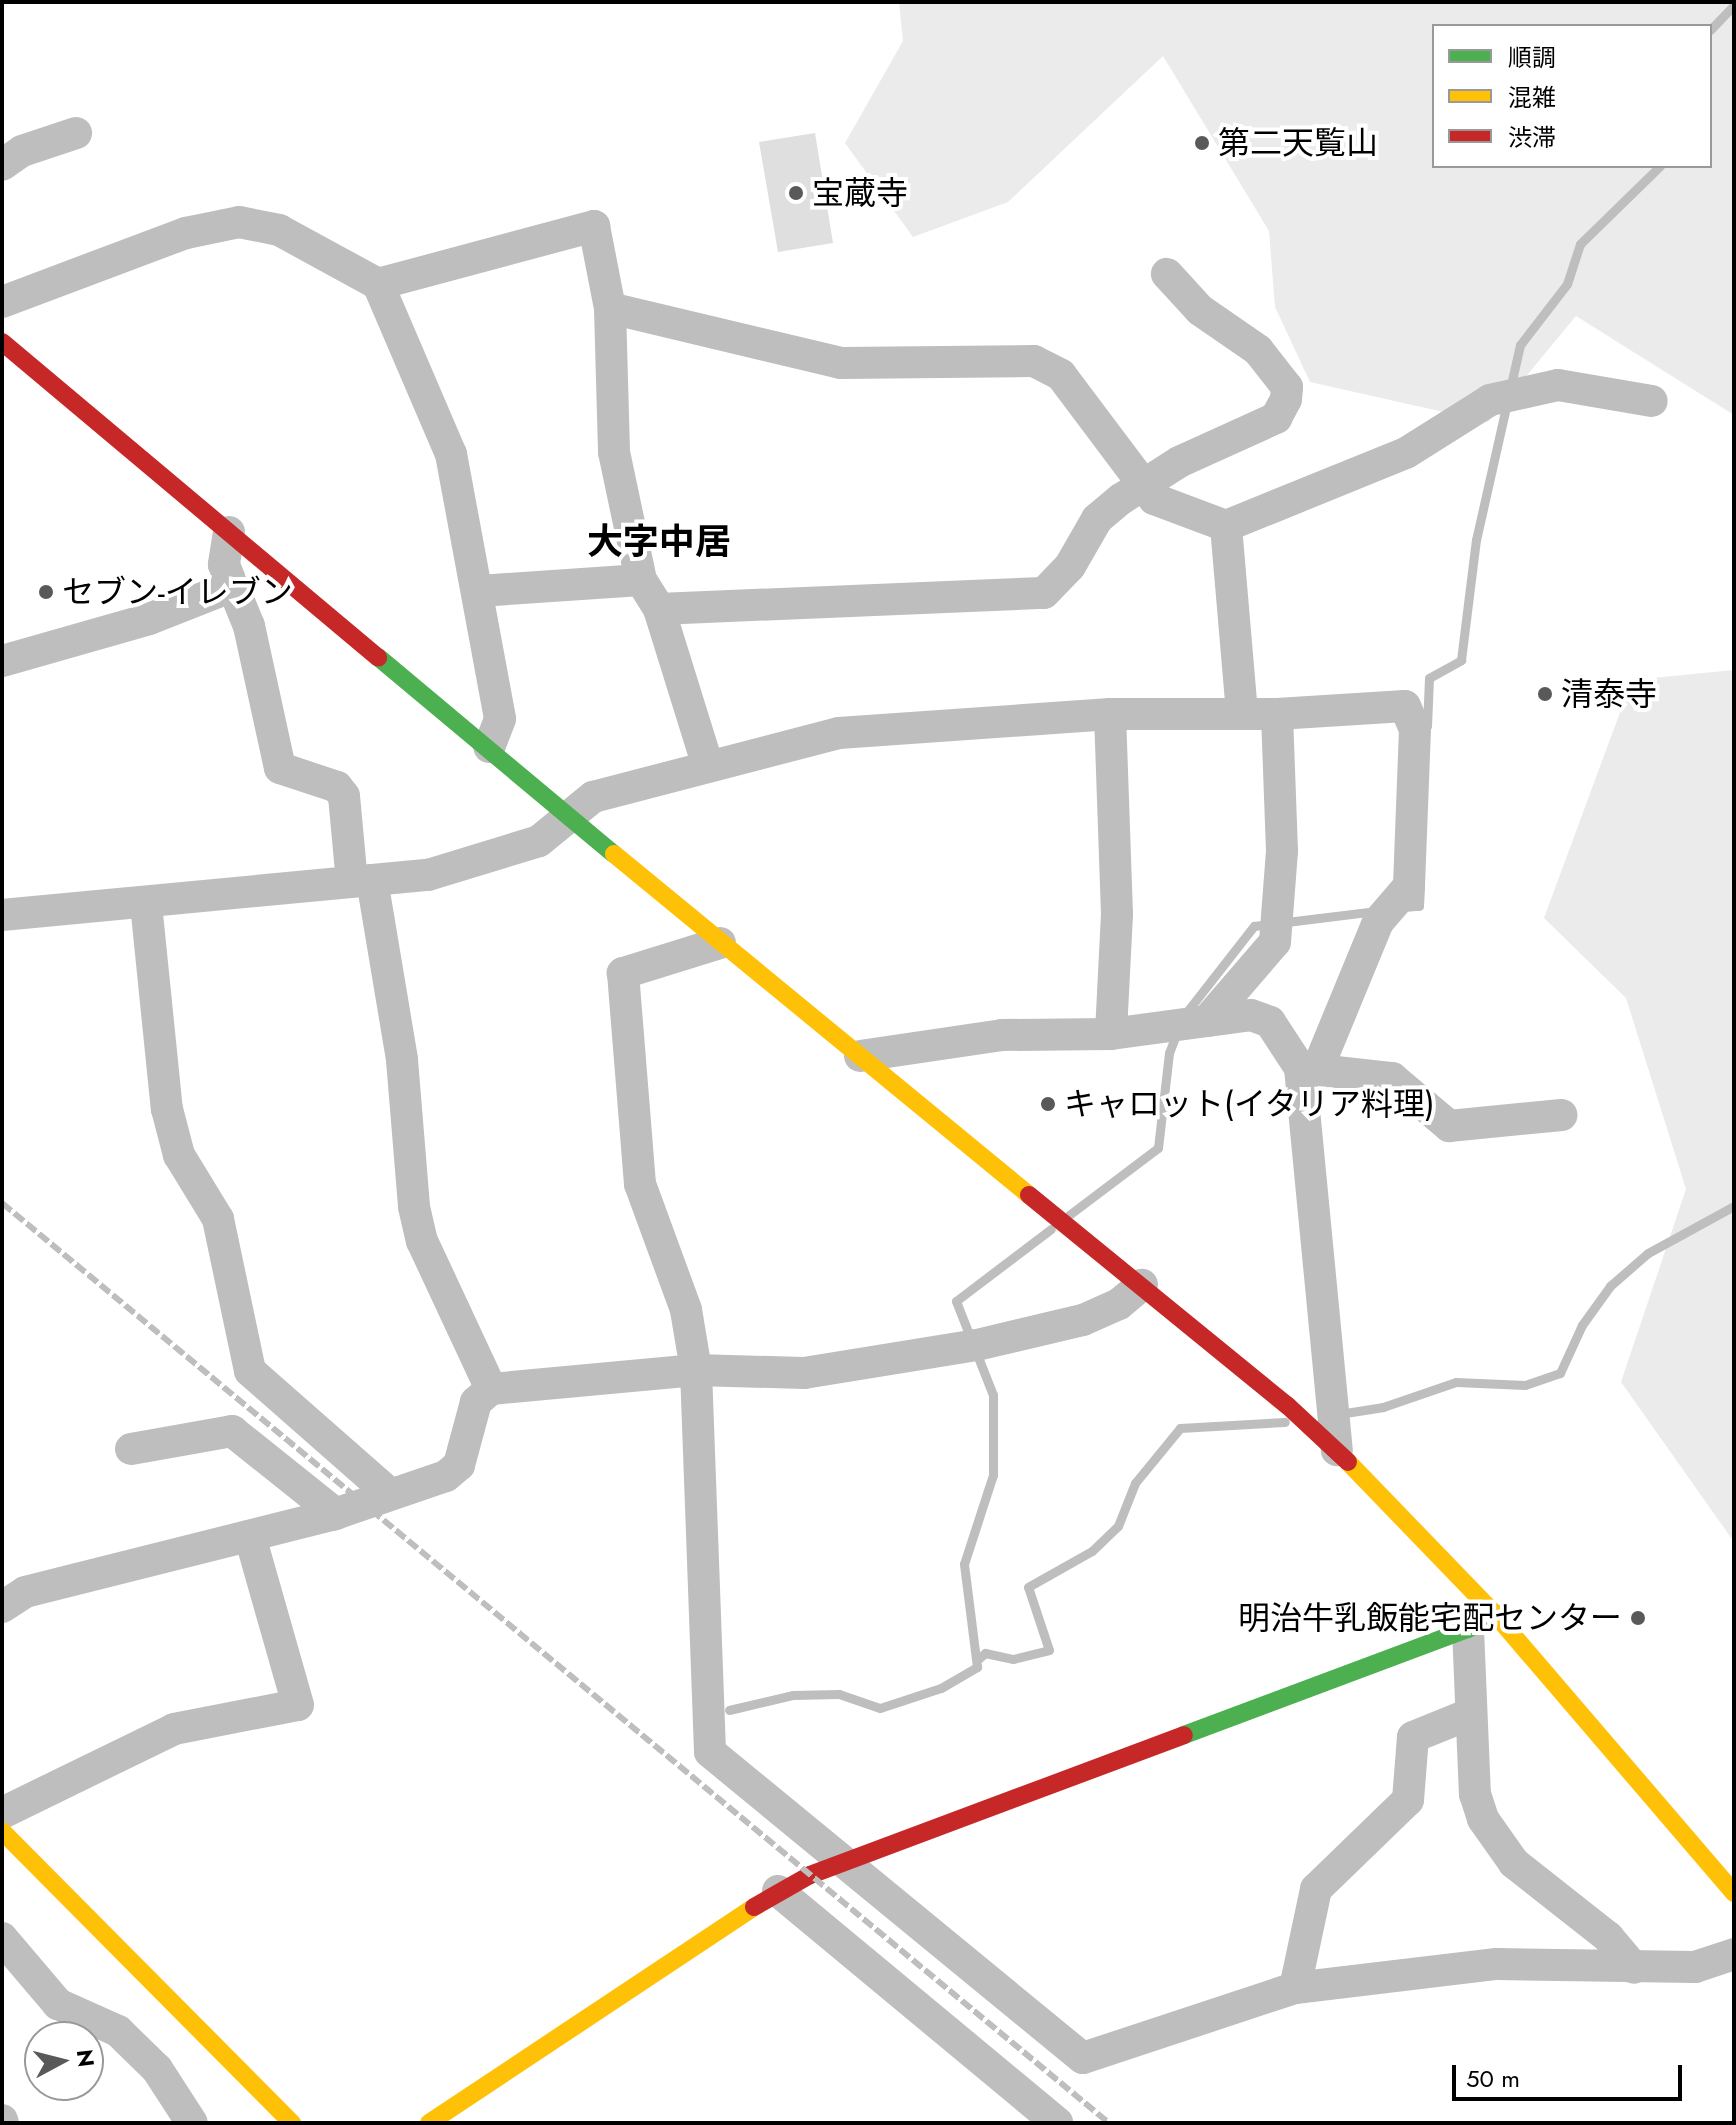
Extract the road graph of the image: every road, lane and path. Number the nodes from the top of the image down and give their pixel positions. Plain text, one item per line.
1 (76, 133) dead end
2 (2, 165) edge
3 (1167, 274) dead end
4 (378, 284) junction
5 (2, 302) edge
6 (610, 308) junction
7 (2, 342) edge
8 (1652, 401) dead end
9 (1142, 483) junction
10 (1226, 526) junction
11 (229, 532) junction
12 (641, 580) junction
13 (233, 586) junction
14 (479, 591) junction
15 (659, 609) junction
16 (2, 661) edge
17 (1242, 713) junction
18 (1110, 714) junction
19 (1277, 714) junction
20 (489, 747) junction
21 (707, 763) junction
22 (569, 816) junction
23 (362, 881) junction
24 (146, 904) junction
25 (2, 915) edge
26 (720, 943) junction
27 (1207, 1021) junction
28 (1111, 1034) junction
29 (860, 1056) junction
30 (1308, 1069) junction
31 (1561, 1115) dead end
32 (1142, 1285) junction
33 (696, 1370) junction
34 (491, 1389) junction
35 (131, 1449) dead end
36 (1337, 1450) junction
37 (390, 1494) junction
38 (336, 1514) junction
39 (250, 1536) junction
40 (2, 1607) edge
41 (1481, 1621) junction
42 (1470, 1714) junction
43 (2, 1813) edge
44 (2, 1831) edge
45 (841, 1862) junction
46 (778, 1891) junction
47 (1734, 1893) edge
48 (2, 1938) edge
49 (1734, 1954) edge
50 (1634, 1968) junction
51 (1295, 1988) junction
52 (192, 2123) edge
53 (292, 2123) edge
54 (429, 2123) edge
55 (1057, 2123) edge

1 - 2 street
3 - 9 street
4 - 5 street
4 - 6 street
4 - 14 street
6 - 9 street
6 - 12 street
7 - 11 street
8 - 10 street
9 - 10 street
9 - 15 street
10 - 17 street
11 - 13 street
11 - 20 street
12 - 14 street
12 - 15 street
13 - 16 street
13 - 23 street
14 - 20 street
15 - 21 street
17 - 18 street
17 - 19 street
18 - 21 street
18 - 28 street
19 - 27 street
19 - 30 street
20 - 22 street
21 - 22 street
22 - 23 street
22 - 26 street
23 - 24 street
23 - 34 street
24 - 25 street
24 - 37 street
26 - 29 street
26 - 33 street
27 - 28 street
27 - 30 street
28 - 29 street
29 - 32 street
30 - 31 street
30 - 36 street
32 - 33 street
32 - 36 street
33 - 34 street
33 - 45 street
34 - 37 street
35 - 38 street
36 - 41 street
37 - 38 street
38 - 39 street
39 - 40 street
39 - 43 street
41 - 42 street
41 - 45 street
41 - 47 street
42 - 50 street
42 - 51 street
44 - 53 street
45 - 46 street
45 - 51 street
46 - 54 street
46 - 55 street
48 - 52 street
49 - 50 street
50 - 51 street

